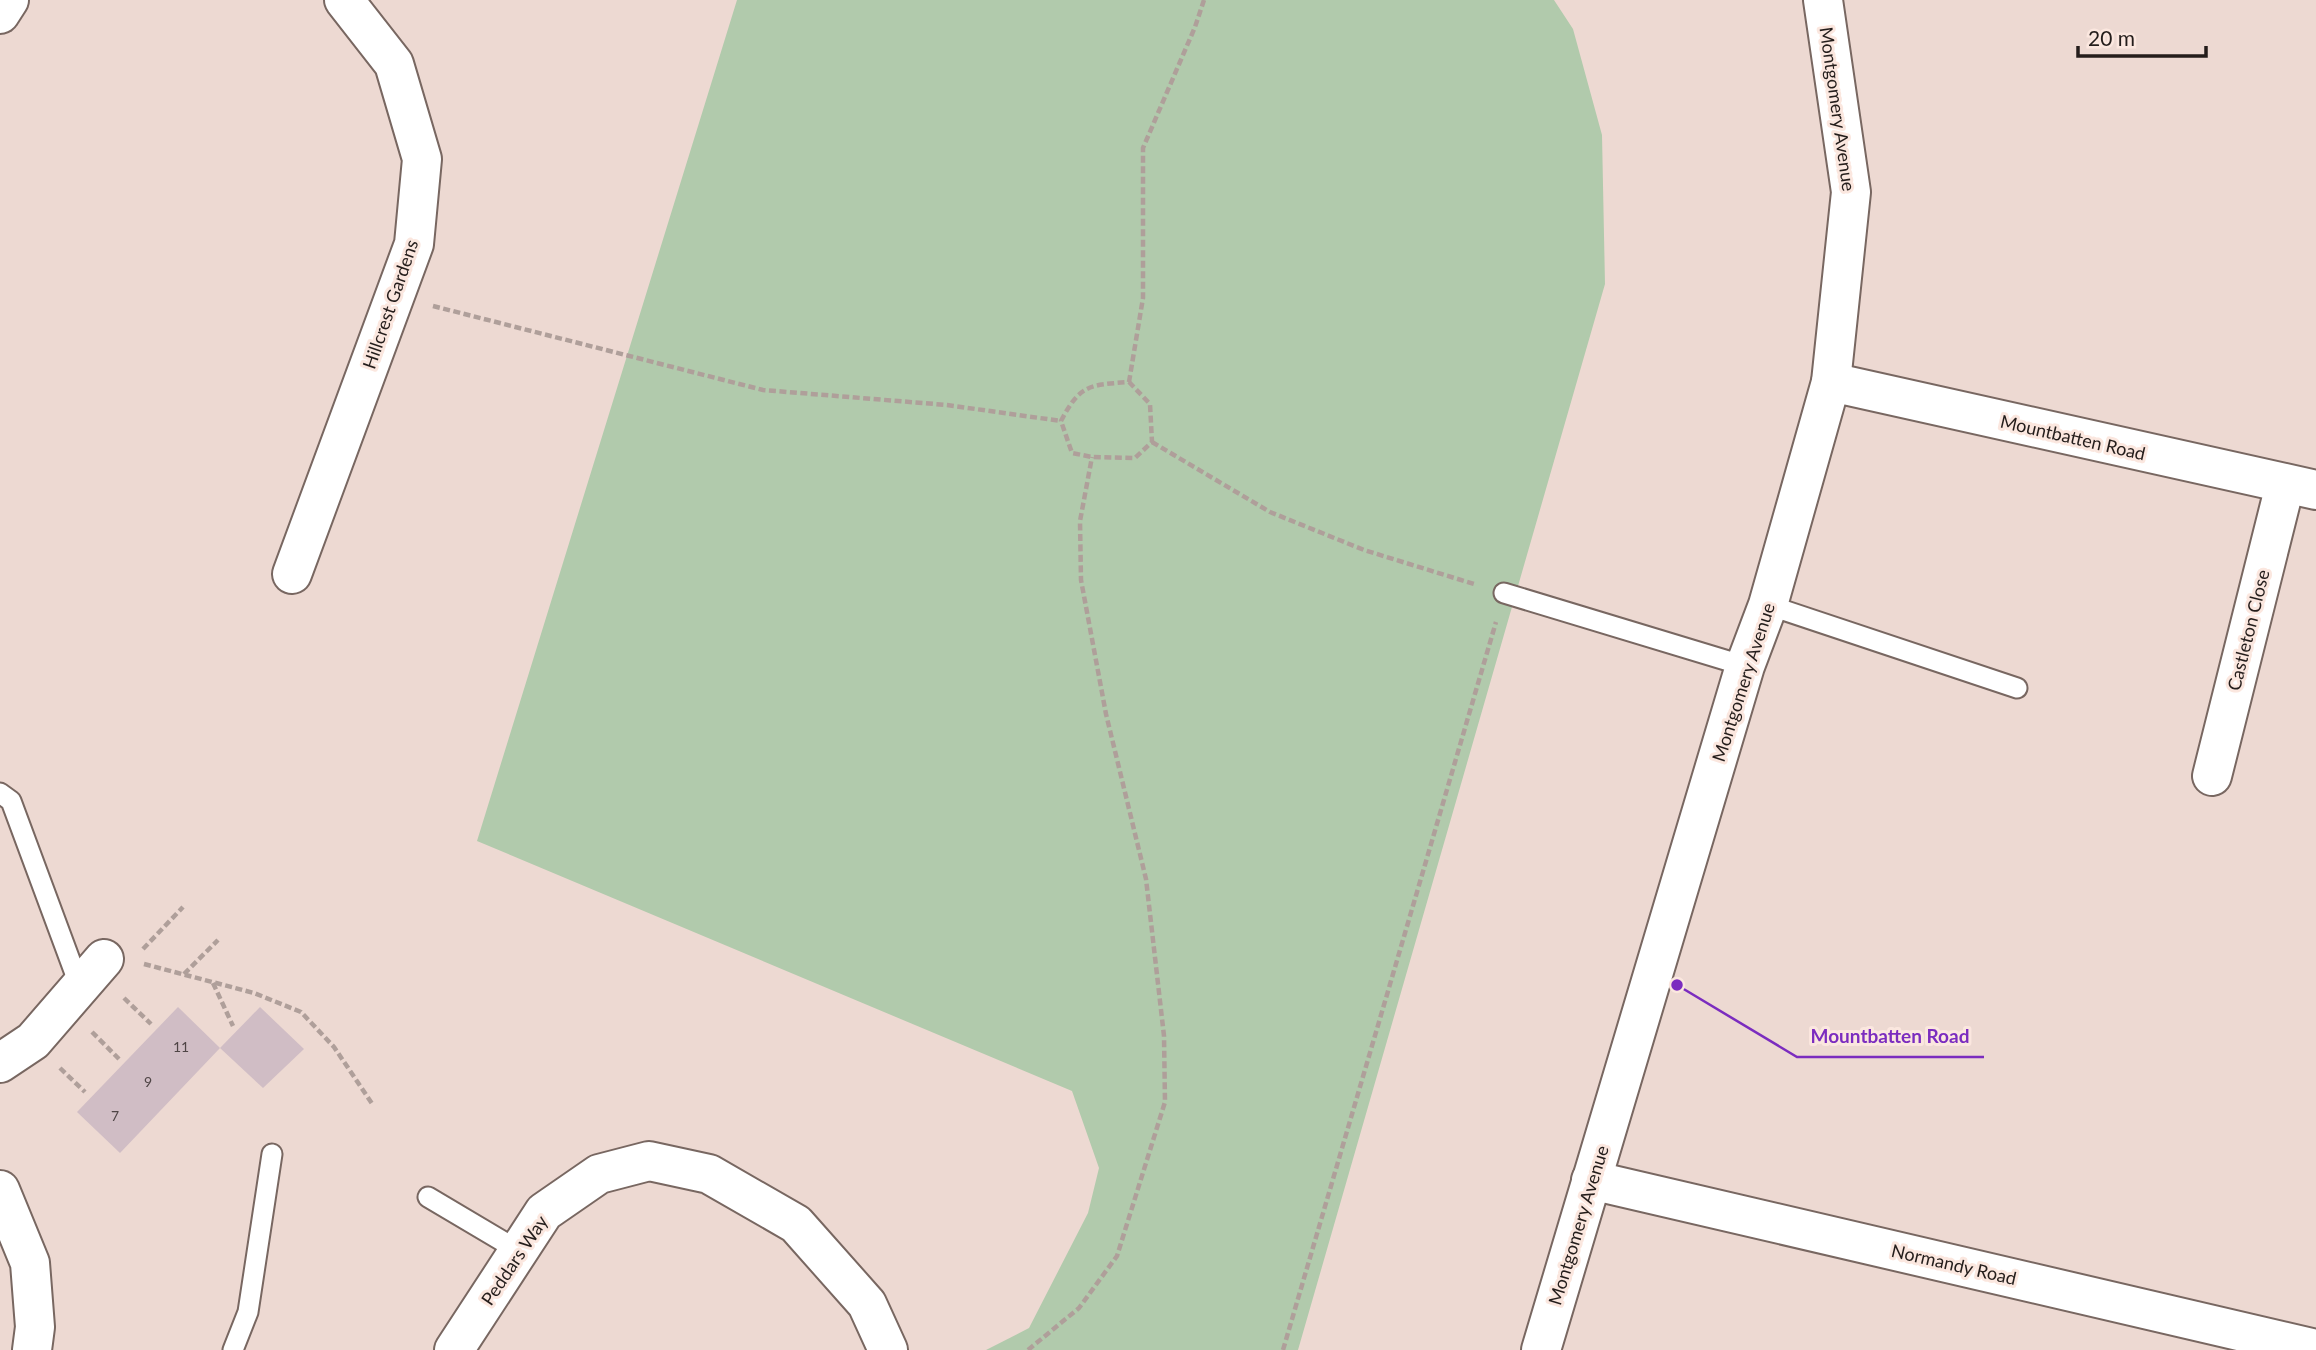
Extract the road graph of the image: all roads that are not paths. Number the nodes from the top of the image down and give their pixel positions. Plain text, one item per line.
1 (9, 0) edge
2 (344, 0) edge
3 (1823, 0) edge
4 (0, 14) edge
5 (1831, 382) junction
6 (2301, 487) edge
7 (292, 574) dead end
8 (1504, 593) road end
9 (1768, 605) junction
10 (1745, 666) junction
11 (2018, 688) dead end
12 (2212, 776) dead end
13 (0, 793) edge
14 (92, 973) joint
15 (0, 1063) edge
16 (272, 1154) dead end
17 (1591, 1180) junction
18 (0, 1191) edge
19 (428, 1197) dead end
20 (519, 1251) junction
21 (2316, 1349) edge
22 (32, 1350) edge
23 (233, 1350) edge
24 (454, 1350) edge
25 (888, 1350) edge
26 (1541, 1350) edge

1 - 4 street
2 - 7 street, Hillcrest Gardens
3 - 5 street, Montgomery Avenue
5 - 6 street, Mountbatten Road
5 - 9 street, Montgomery Avenue
6 - 12 street, Castleton Close
8 - 10 lane
9 - 10 street, Montgomery Avenue
9 - 11 lane
10 - 17 street, Montgomery Avenue
13 - 14 lane
14 - 15 street
16 - 23 lane
17 - 21 street, Normandy Road
17 - 26 street, Montgomery Avenue
18 - 22 street
19 - 20 lane
20 - 24 street, Peddars Way
20 - 25 street, Peddars Way

